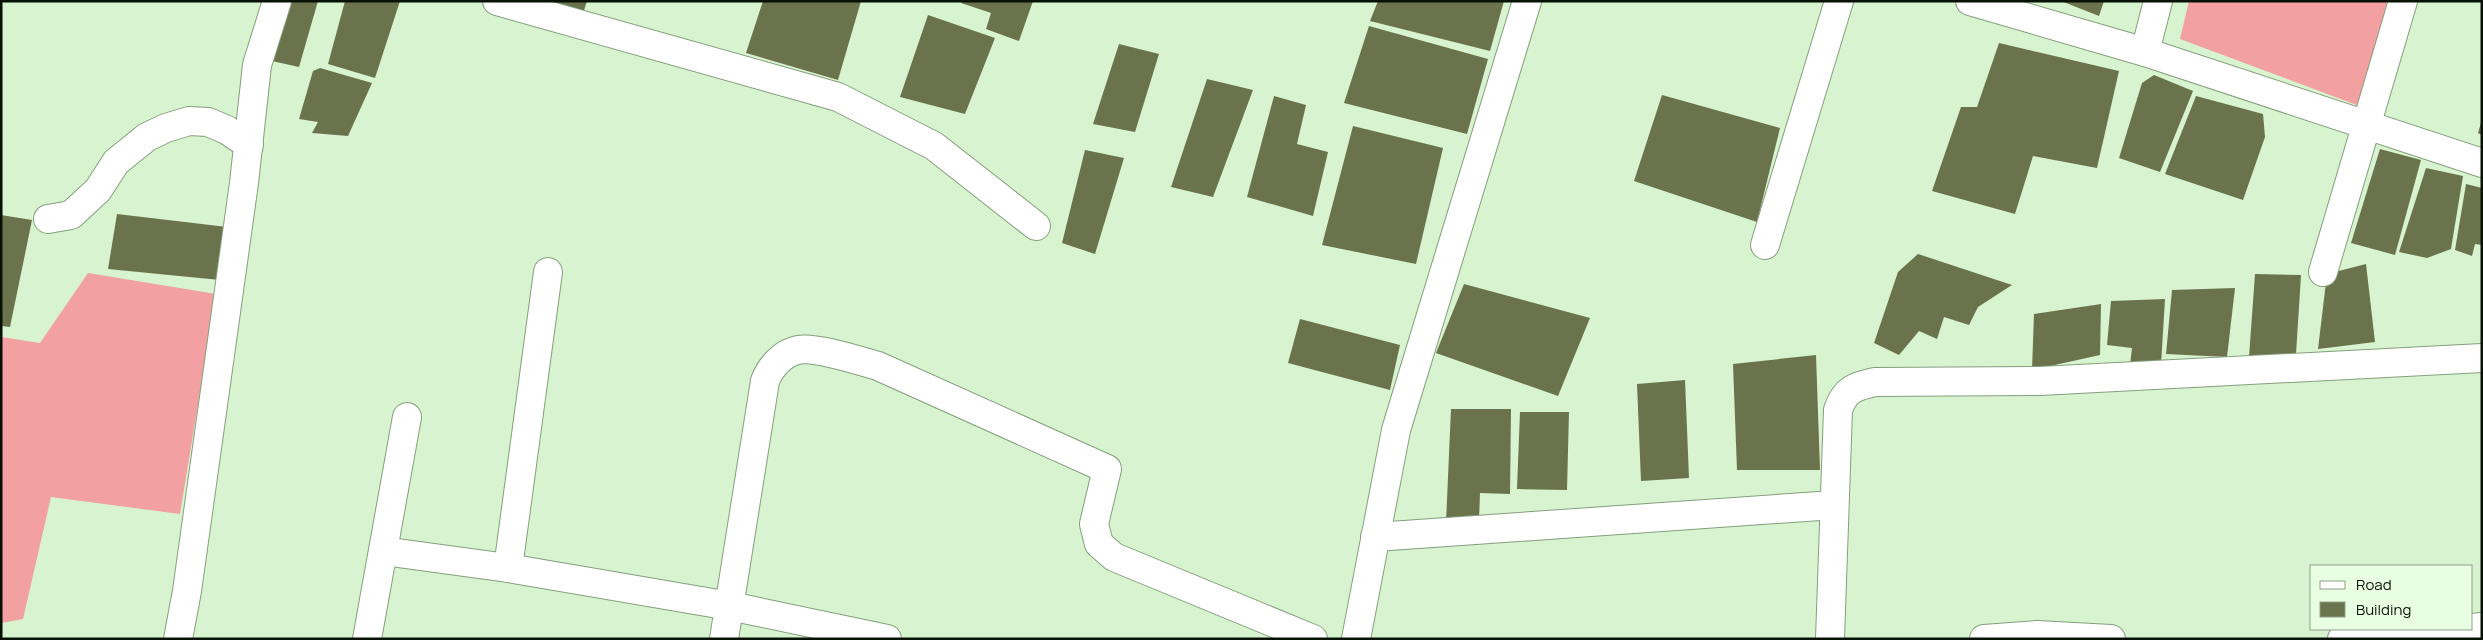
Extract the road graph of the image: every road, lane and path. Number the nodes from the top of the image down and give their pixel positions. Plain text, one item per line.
1 (277, 1) edge
2 (497, 1) edge
3 (1527, 1) edge
4 (1840, 1) edge
5 (1970, 1) edge
6 (2158, 1) edge
7 (2403, 1) edge
8 (2145, 52) junction
9 (2368, 125) junction
10 (249, 144) junction
11 (2482, 163) edge
12 (48, 219) dead end
13 (1036, 226) dead end
14 (1765, 245) dead end
15 (548, 272) dead end
16 (2323, 272) dead end
17 (2482, 358) edge
18 (407, 417) dead end
19 (1834, 505) junction
20 (1375, 537) junction
21 (383, 551) junction
22 (508, 568) junction
23 (730, 606) junction
24 (2447, 630) edge
25 (178, 639) edge
26 (367, 639) edge
27 (724, 639) edge
28 (887, 639) edge
29 (1313, 639) edge
30 (1356, 639) edge
31 (1830, 639) edge
32 (1984, 639) edge
33 (2111, 639) edge
34 (2342, 639) edge

1 - 10 street
2 - 13 street
3 - 20 street
4 - 14 street
5 - 8 street
6 - 8 street
7 - 9 street
8 - 9 street
9 - 11 street
9 - 16 street
10 - 12 street
10 - 25 street
15 - 22 street
17 - 19 street
18 - 21 street
19 - 20 street
19 - 31 street
20 - 30 street
21 - 22 street
21 - 26 street
22 - 23 street
23 - 27 street
23 - 28 street
23 - 29 street
24 - 34 street
32 - 33 street

